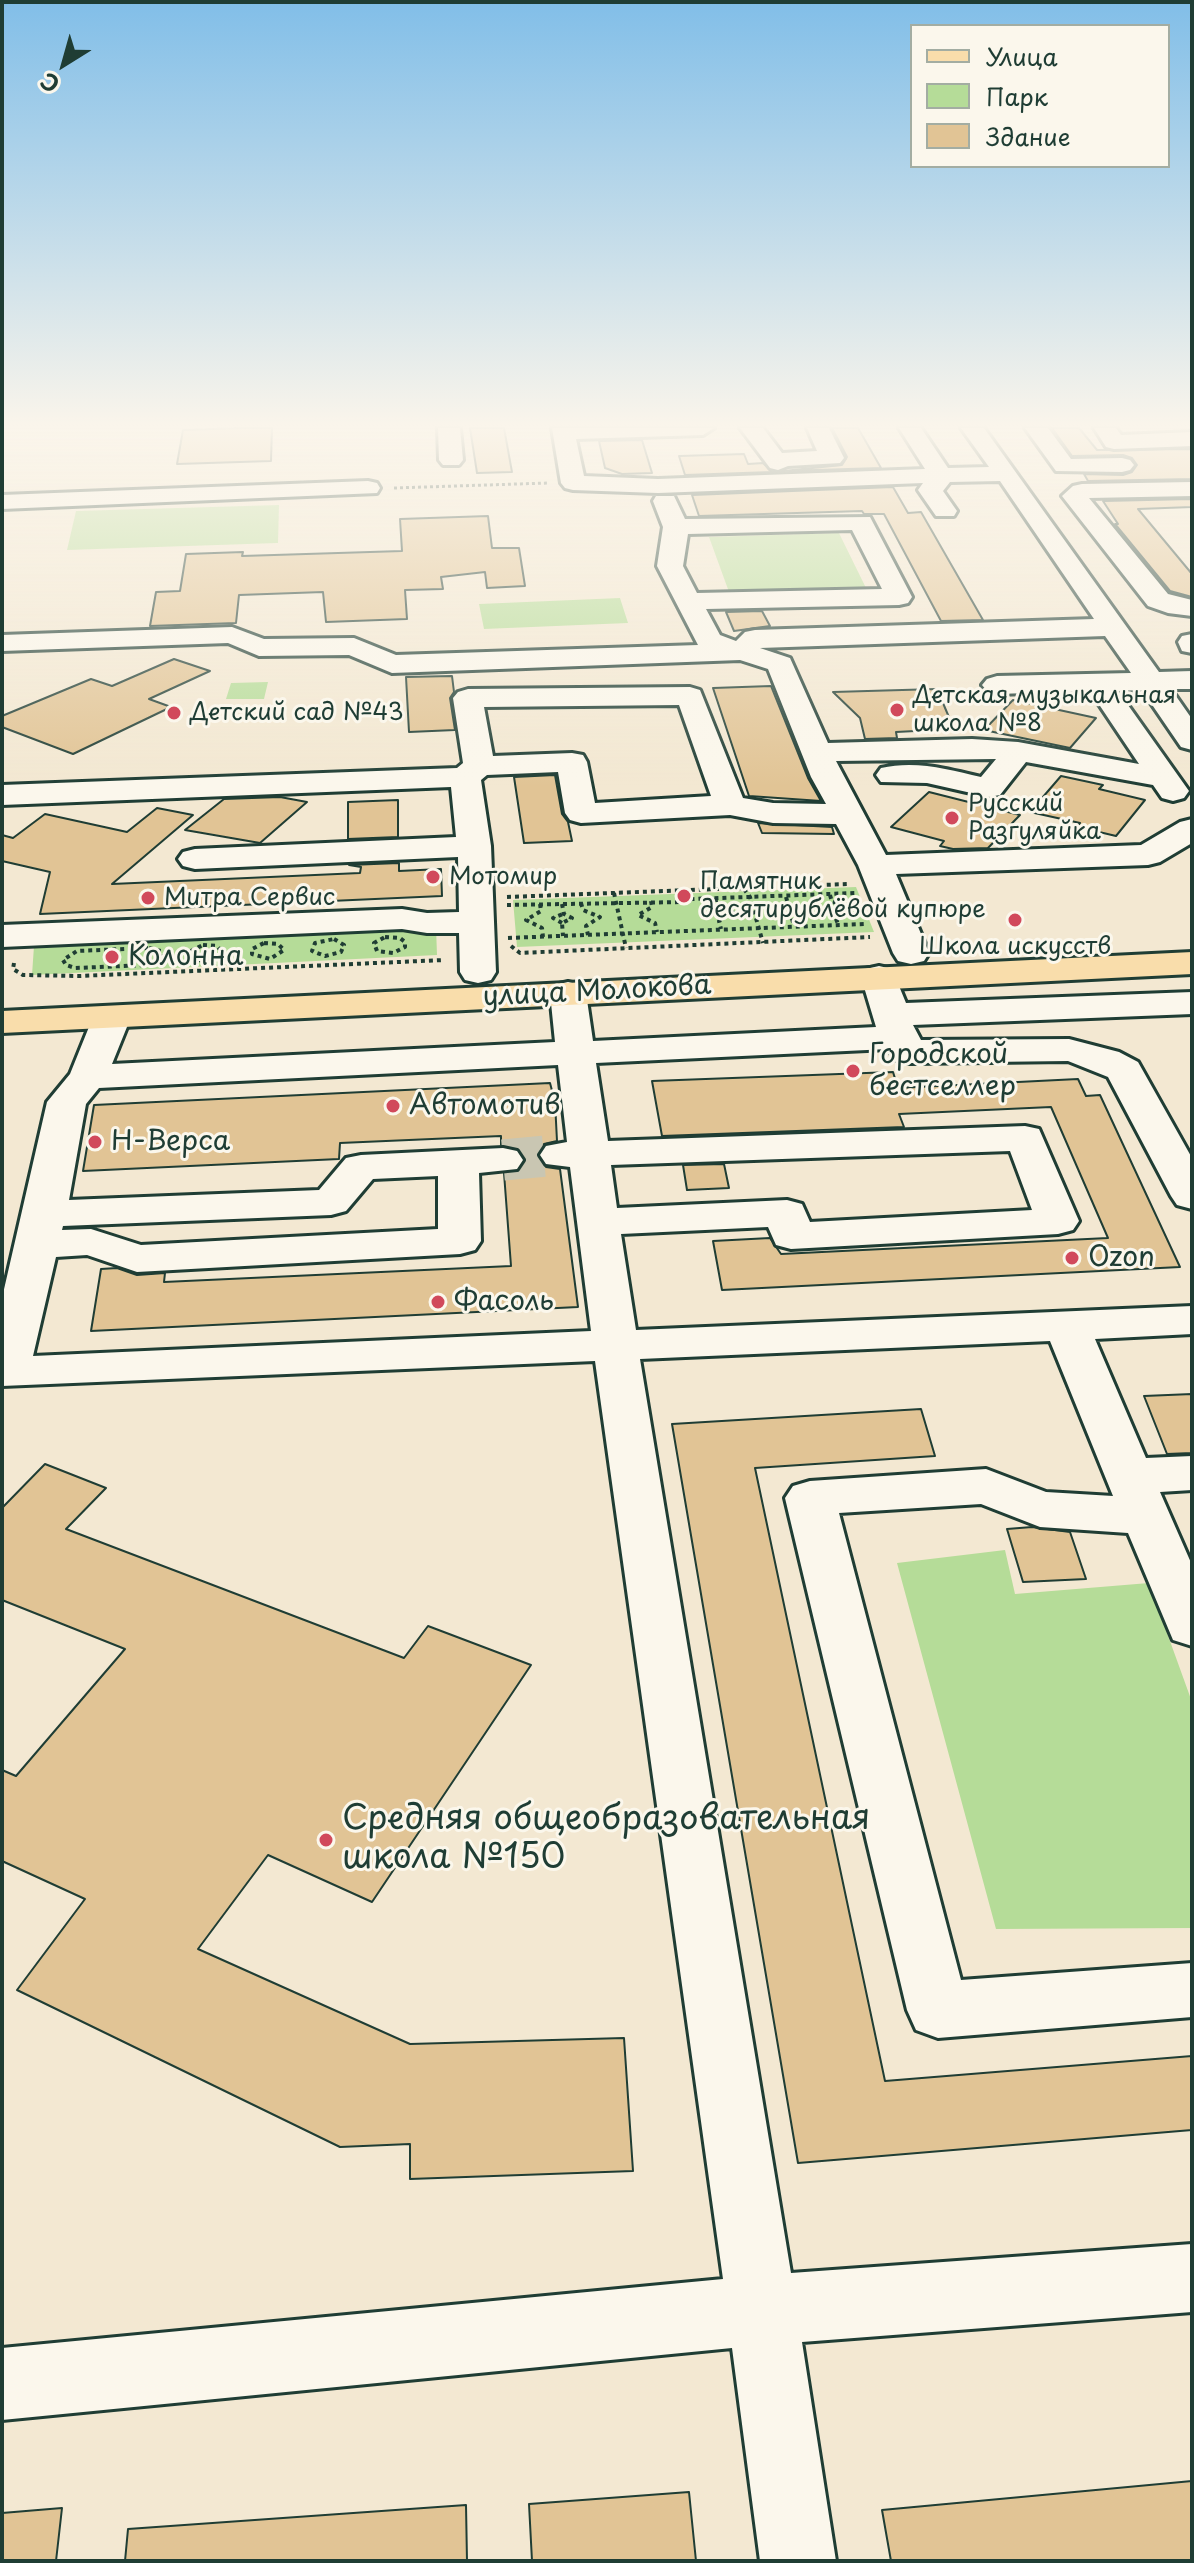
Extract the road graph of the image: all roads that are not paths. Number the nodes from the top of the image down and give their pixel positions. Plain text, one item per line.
1 (673, 548) edge
2 (874, 548) edge
3 (1059, 548) edge
4 (1117, 548) edge
5 (690, 601) junction
6 (1192, 608) edge
7 (1114, 627) junction
8 (2, 643) edge
9 (740, 652) junction
10 (1150, 680) junction
11 (1192, 680) edge
12 (1097, 681) junction
13 (997, 685) dead end
14 (1192, 741) edge
15 (823, 764) junction
16 (472, 772) junction
17 (1165, 778) junction
18 (2, 795) edge
19 (730, 805) junction
20 (848, 814) junction
21 (1192, 819) edge
22 (1192, 829) edge
23 (474, 846) junction
24 (195, 859) dead end
25 (873, 879) junction
26 (488, 915) junction
27 (897, 937) junction
28 (1192, 939) edge
29 (8, 947) edge
30 (1192, 963) edge
31 (478, 972) junction
32 (879, 977) junction
33 (568, 993) junction
34 (2, 996) edge
35 (1192, 1003) edge
36 (112, 1017) junction
37 (2, 1022) edge
38 (895, 1026) junction
39 (577, 1053) junction
40 (88, 1077) junction
41 (573, 1155) junction
42 (458, 1160) junction
43 (503, 1160) tunnel mouth
44 (1192, 1196) edge
45 (597, 1222) junction
46 (41, 1229) junction
47 (1192, 1320) edge
48 (1067, 1327) junction
49 (615, 1344) junction
50 (1192, 1473) edge
51 (1137, 1496) junction
52 (1192, 1626) edge
53 (1192, 1990) edge
54 (1192, 2278) edge
55 (764, 2310) junction
56 (2, 2384) edge
57 (798, 2561) edge

1 - 5 street
2 - 5 street
3 - 7 street
4 - 6 street
5 - 9 street
7 - 9 street
7 - 10 street
8 - 9 street
9 - 15 street
10 - 11 street
10 - 12 street
10 - 14 street
12 - 13 street
12 - 17 street
15 - 17 street
15 - 20 street
16 - 18 street
16 - 19 street
16 - 19 street
16 - 23 street
17 - 21 street
19 - 20 street
20 - 25 street
22 - 25 street
23 - 24 street
23 - 26 street
25 - 27 street
26 - 29 street
26 - 31 street
27 - 28 main road, улица Молокова
27 - 31 main road, улица Молокова
30 - 32 main road, улица Молокова
31 - 34 main road, улица Молокова
32 - 33 main road, улица Молокова
32 - 38 street
33 - 36 main road, улица Молокова
33 - 39 street
35 - 38 street
36 - 37 main road, улица Молокова
36 - 40 street
38 - 39 street
38 - 44 street
39 - 40 street
39 - 41 street
40 - 46 street
41 - 45 street
41 - 45 street
42 - 43 street
42 - 46 street
42 - 46 street
45 - 49 street
46 - 49 street
47 - 48 street
48 - 49 street
48 - 51 street
49 - 55 street
50 - 51 street
51 - 52 street
51 - 53 street
54 - 55 street
55 - 56 street
55 - 57 street

